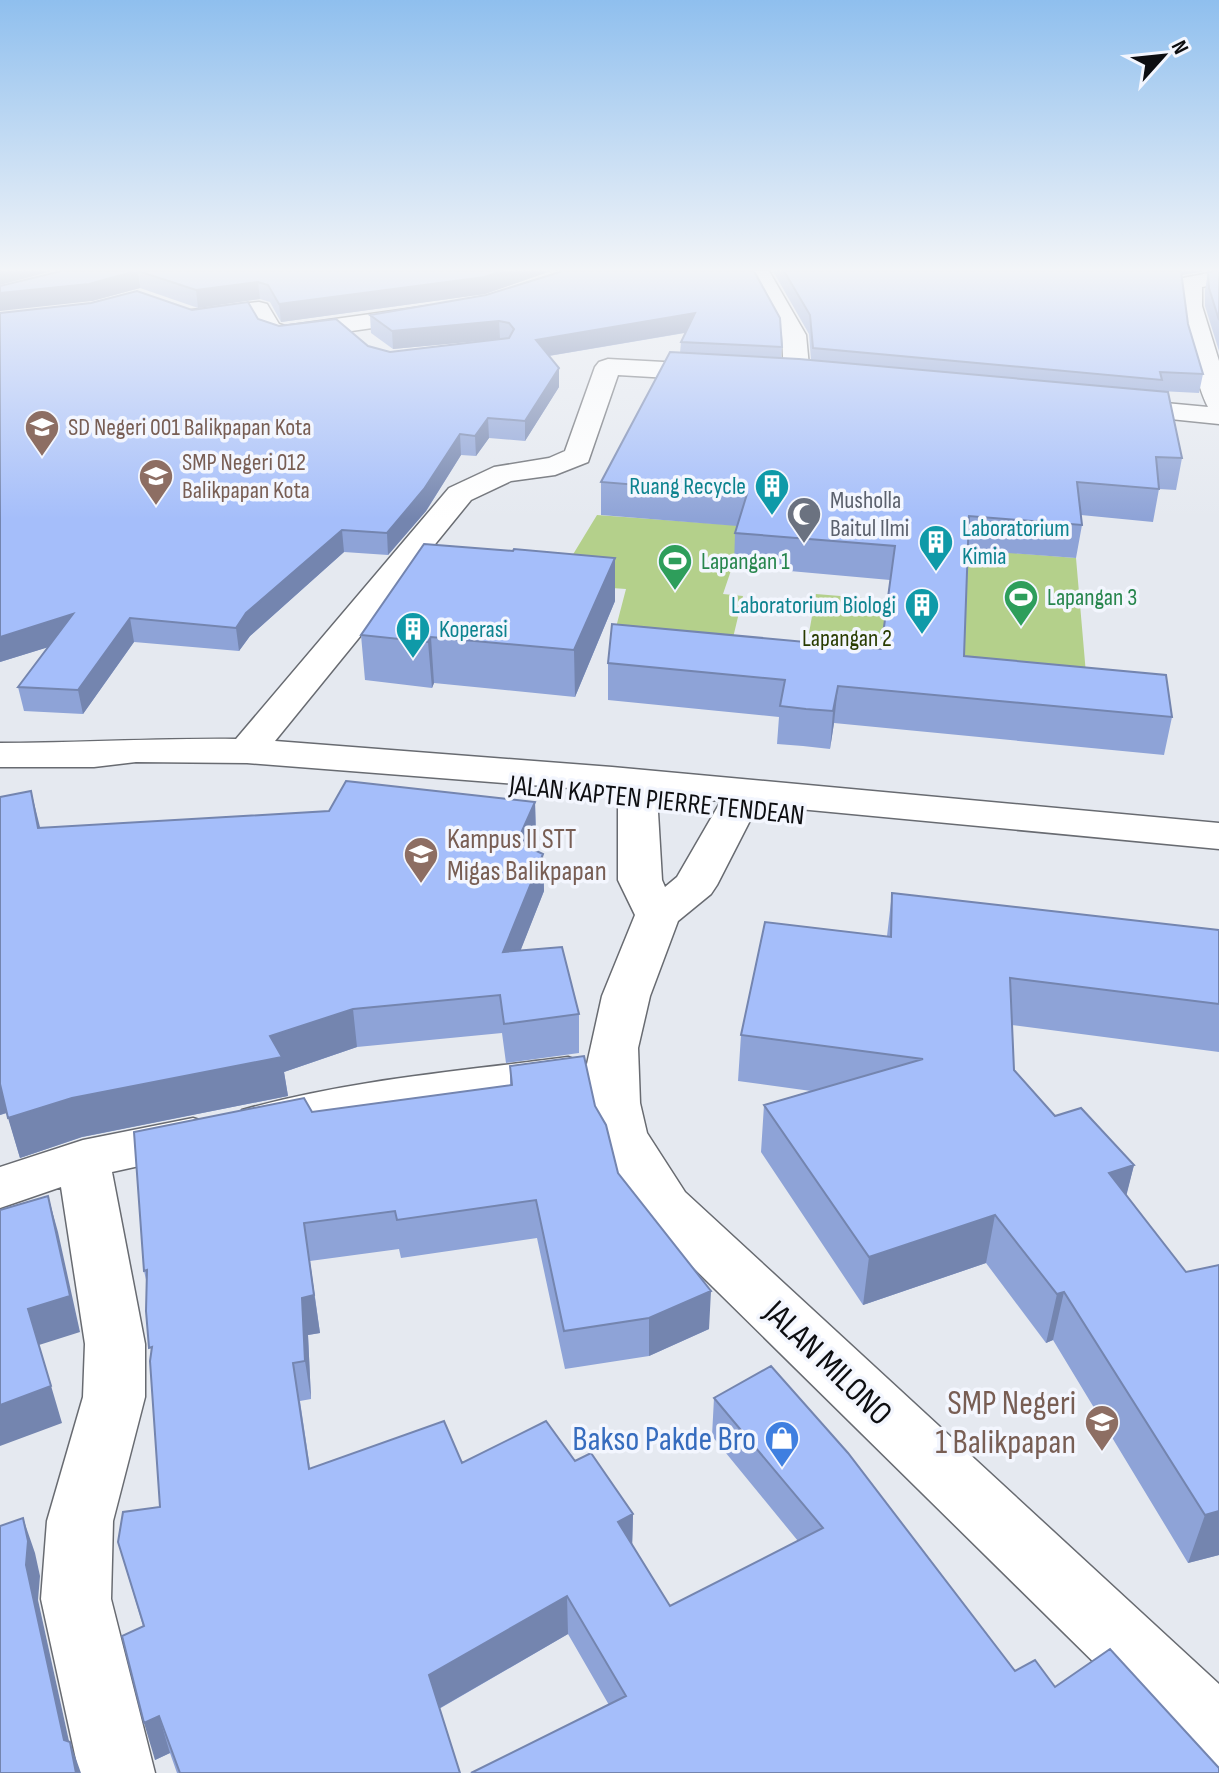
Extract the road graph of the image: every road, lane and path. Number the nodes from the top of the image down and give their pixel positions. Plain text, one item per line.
1 (795, 354) edge
2 (1204, 354) edge
3 (797, 377) junction
4 (828, 380) edge
5 (1219, 403) edge
6 (1094, 405) edge
7 (1219, 416) edge
8 (247, 751) junction
9 (0, 755) edge
10 (84, 756) junction
11 (0, 774) edge
12 (687, 794) junction
13 (638, 797) junction
14 (738, 806) junction
15 (1219, 836) edge
16 (1219, 855) edge
17 (658, 915) junction
18 (610, 1069) junction
19 (83, 1159) junction
20 (0, 1188) edge
21 (1219, 1734) edge
22 (117, 1773) edge

1 - 3 street
2 - 5 street
3 - 4 street
3 - 8 street
6 - 7 street
8 - 10 street, JALAN KAPTEN PIERRE TENDEAN
8 - 12 street, JALAN KAPTEN PIERRE TENDEAN
9 - 10 street, JALAN KAPTEN PIERRE TENDEAN
10 - 11 street
10 - 13 street, JALAN KAPTEN PIERRE TENDEAN
12 - 13 street, JALAN KAPTEN PIERRE TENDEAN
12 - 14 street, JALAN KAPTEN PIERRE TENDEAN
12 - 15 street, JALAN KAPTEN PIERRE TENDEAN
13 - 17 street
14 - 16 street, JALAN KAPTEN PIERRE TENDEAN
14 - 17 street
17 - 18 street, JALAN MILONO
18 - 19 street
18 - 21 street, JALAN MILONO
19 - 20 street
19 - 22 street

